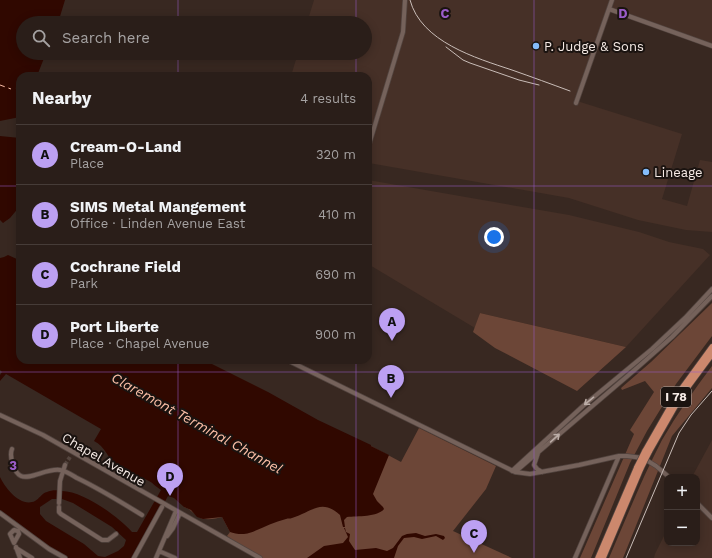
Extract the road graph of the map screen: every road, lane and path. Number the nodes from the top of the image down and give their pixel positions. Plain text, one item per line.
1 (405, 0) edge
2 (612, 0) edge
3 (609, 9) junction
4 (712, 46) edge
5 (576, 103) dead end
6 (372, 135) edge
7 (712, 289) edge
8 (712, 296) edge
9 (712, 347) edge
10 (712, 354) edge
11 (295, 364) edge
12 (0, 415) edge
13 (12, 449) dead end
14 (539, 452) junction
15 (647, 452) junction
16 (619, 456) junction
17 (65, 465) tunnel mouth
18 (639, 467) junction
19 (63, 471) junction
20 (514, 472) junction
21 (542, 472) junction
22 (665, 474) edge
23 (163, 506) junction
24 (700, 506) edge
25 (178, 512) junction
26 (0, 513) edge
27 (142, 515) dead end
28 (712, 518) edge
29 (116, 534) dead end
30 (14, 543) dead end
31 (16, 548) junction
32 (159, 551) junction
33 (24, 553) junction
34 (20, 558) edge
35 (32, 558) edge
36 (65, 558) edge
37 (134, 558) edge
38 (156, 558) edge
39 (175, 558) edge
40 (260, 558) edge
41 (575, 558) edge
42 (598, 558) edge
43 (603, 558) edge

1 - 6 street
2 - 3 street
3 - 4 street
3 - 5 street
7 -> 20 street
14 -> 8 street
9 - 15 highway, I 78
10 - 15 highway, I 78
11 - 20 street
12 - 23 street, Chapel Avenue
13 - 19 street
14 - 20 street
14 - 21 street
15 - 18 highway, I 78, bridge
16 - 21 street
16 - 22 street
16 - 41 street
17 - 19 street
18 - 42 highway, I 78
18 - 43 highway, I 78
19 - 27 street
19 - 29 street
20 - 21 street
23 - 25 street, Chapel Avenue
23 - 37 street
24 - 28 street
25 - 32 street
25 - 40 street, Chapel Avenue
26 - 36 street
30 - 31 street
31 - 33 street
31 - 34 street
32 - 38 street
32 - 39 street
33 - 34 street
33 - 35 street

